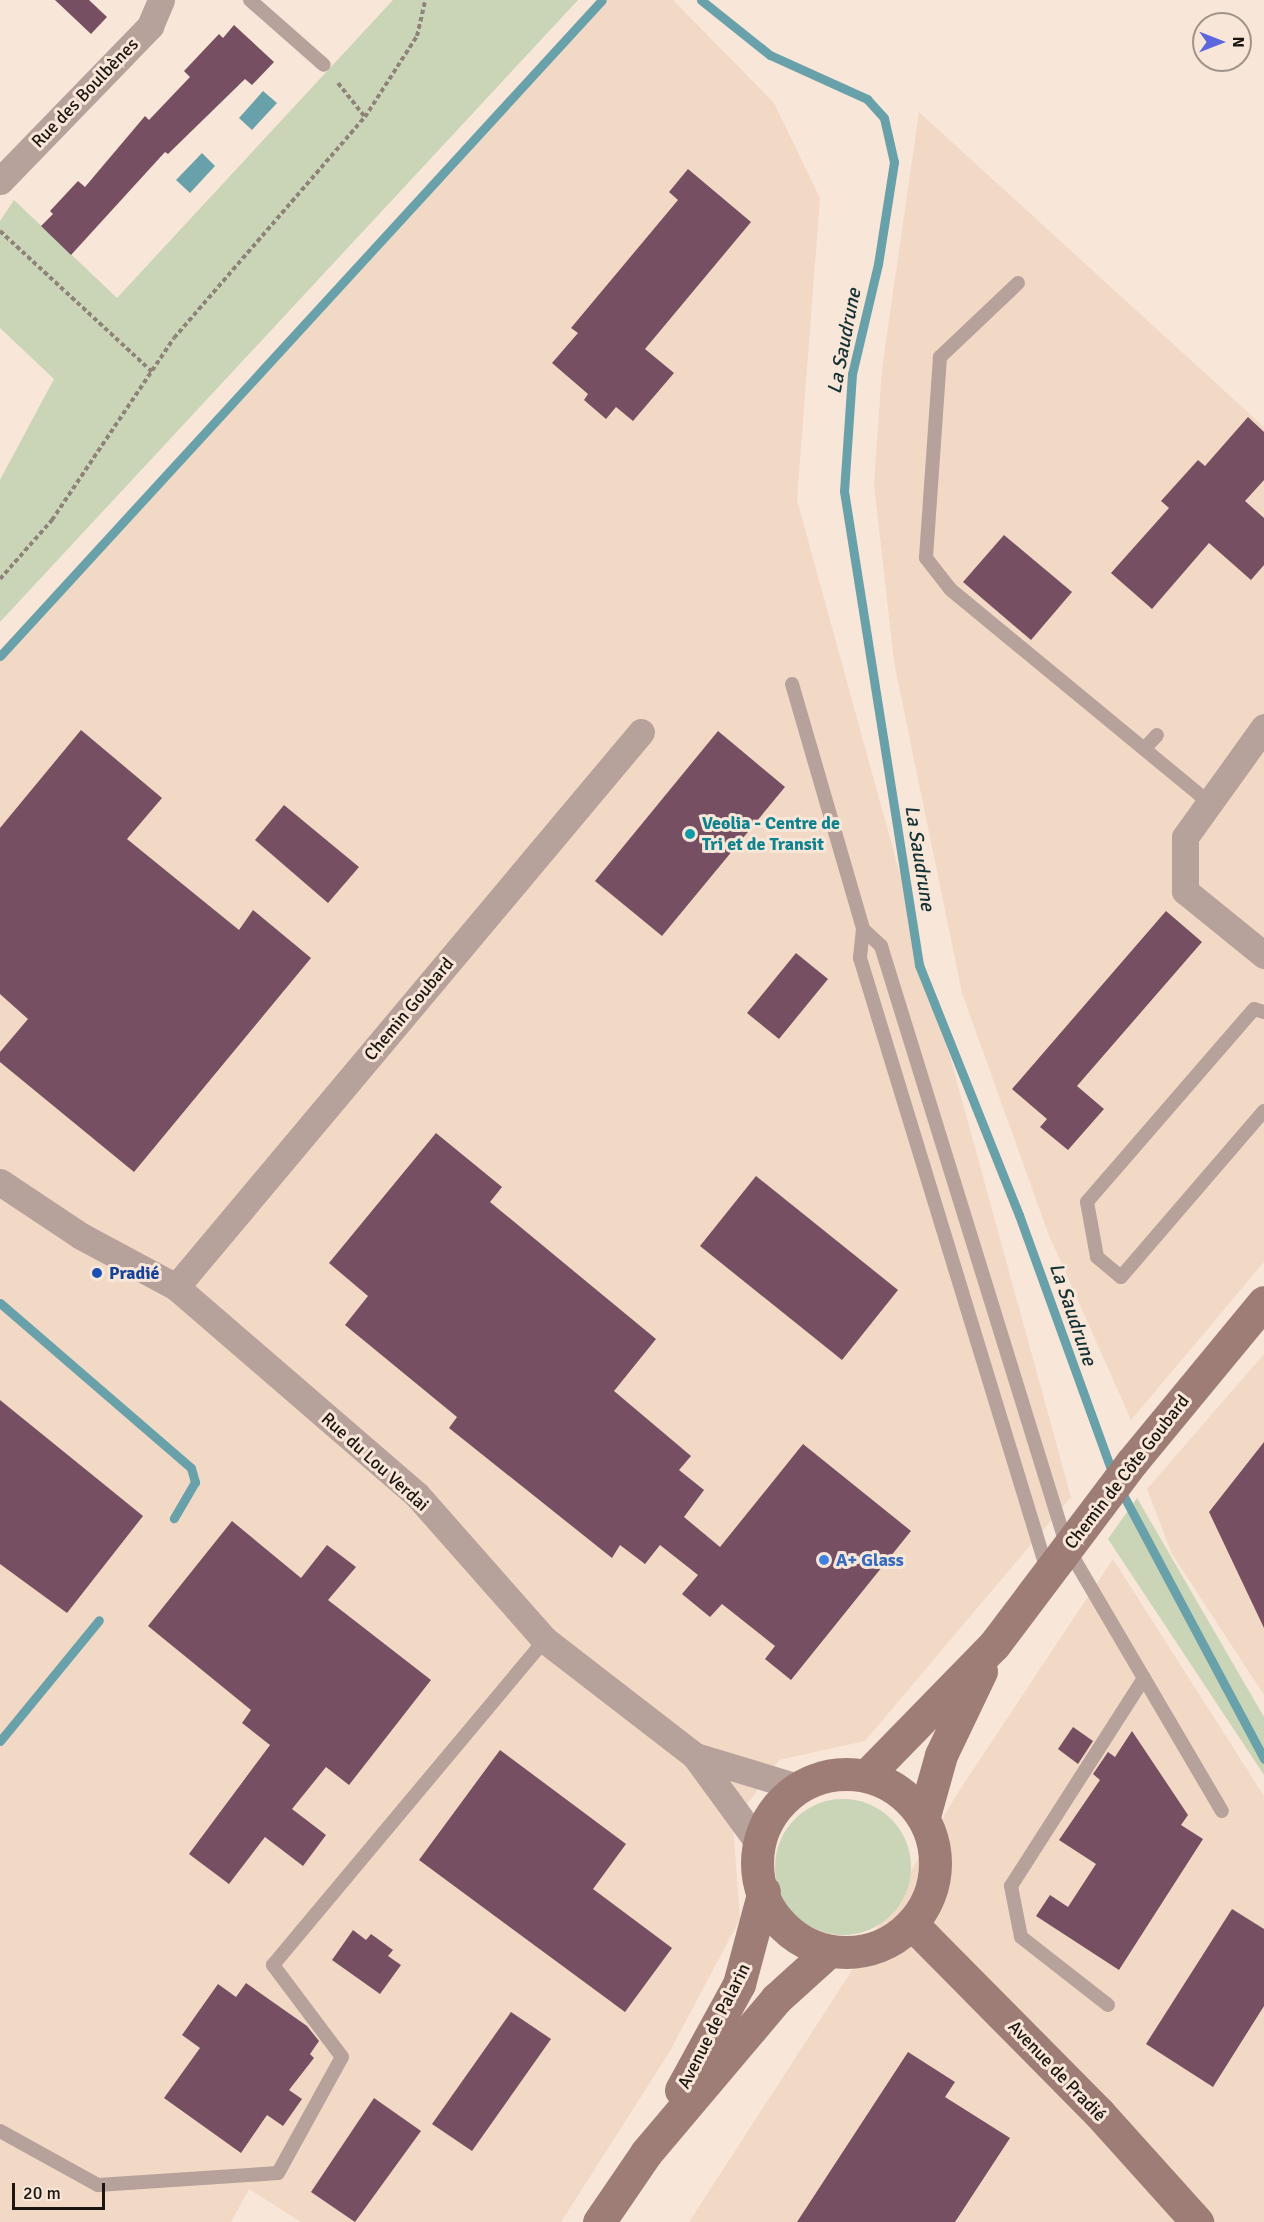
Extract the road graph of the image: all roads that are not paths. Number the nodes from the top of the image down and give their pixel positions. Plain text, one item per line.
1 (161, 0) edge
2 (250, 0) edge
3 (324, 65) road end
4 (0, 181) edge
5 (1018, 283) dead end
6 (792, 684) dead end
7 (1264, 727) edge
8 (641, 732) dead end
9 (1157, 735) dead end
10 (1144, 749) junction
11 (1210, 803) junction
12 (863, 929) junction
13 (1264, 955) edge
14 (1264, 1012) edge
15 (1264, 1111) edge
16 (0, 1182) edge
17 (177, 1287) junction
18 (1264, 1302) edge
19 (1057, 1560) junction
20 (545, 1640) junction
21 (994, 1645) junction
22 (1144, 1678) junction
23 (694, 1756) junction
24 (867, 1775) junction
25 (801, 1788) junction
26 (1222, 1811) dead end
27 (924, 1816) junction
28 (757, 1841) junction
29 (764, 1891) junction
30 (912, 1924) junction
31 (828, 1953) junction
32 (1108, 2006) dead end
33 (0, 2131) edge
34 (646, 2153) junction
35 (599, 2222) edge
36 (1197, 2222) edge

1 - 4 street, Rue des Boulbènes
2 - 3 lane
5 - 10 lane
6 - 12 lane
7 - 11 street
8 - 17 street, Chemin Goubard
9 - 10 lane
10 - 11 lane
11 - 13 street
12 - 19 lane
12 - 19 lane
14 - 15 lane
16 - 17 street, Rue du Lou Verdai
17 - 20 street, Rue du Lou Verdai
18 - 19 main road, Chemin de Côte Goubard
19 - 21 main road, Chemin de Côte Goubard
19 - 22 lane
20 - 23 street, Rue du Lou Verdai
20 - 33 lane
21 - 24 main road, Chemin de Côte Goubard
21 - 27 main road, Chemin de Côte Goubard
22 - 26 lane
22 - 32 lane
23 - 25 street
23 - 28 street, Rue du Lou Verdai
24 - 25 main road
24 - 27 main road
25 - 28 main road
27 - 30 main road
28 - 29 main road
29 - 31 main road
29 - 34 main road, Avenue de Palarin
30 - 31 main road
30 - 36 main road, Avenue de Pradié
31 - 34 main road, Avenue de Palarin
34 - 35 main road, Avenue de Palarin

